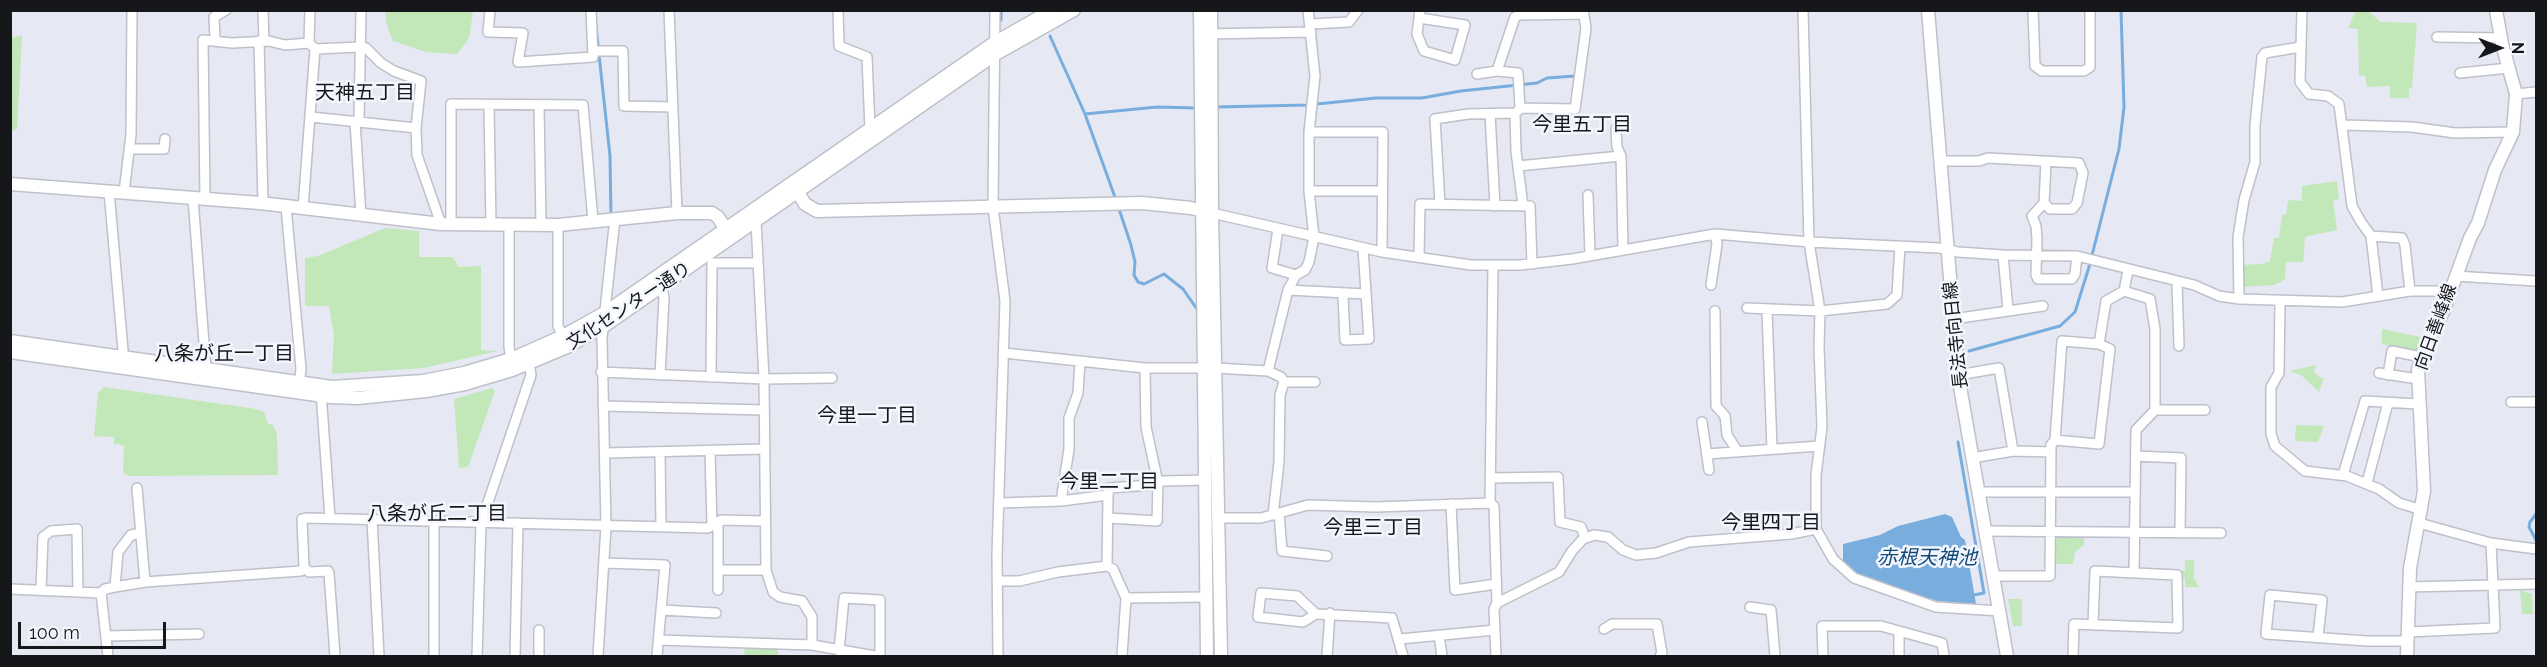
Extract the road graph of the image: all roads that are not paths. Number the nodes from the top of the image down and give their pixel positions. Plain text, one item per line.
1 (132, 10) edge
2 (226, 10) edge
3 (262, 10) edge
4 (310, 10) edge
5 (361, 10) edge
6 (490, 10) edge
7 (591, 10) edge
8 (669, 10) edge
9 (838, 10) edge
10 (995, 10) edge
11 (1052, 10) edge
12 (1074, 10) edge
13 (1200, 10) edge
14 (1211, 10) edge
15 (1308, 10) edge
16 (1358, 10) edge
17 (1803, 10) edge
18 (1928, 10) edge
19 (2033, 10) edge
20 (2090, 10) edge
21 (2302, 10) edge
22 (2496, 10) edge
23 (1584, 12) edge
24 (1419, 14) edge
25 (1034, 15) edge
26 (1311, 28) junction
27 (1206, 34) junction
28 (2437, 37) dead end
29 (2501, 38) junction
30 (216, 39) junction
31 (261, 41) junction
32 (312, 46) junction
33 (360, 47) junction
34 (2300, 47) junction
35 (994, 49) junction
36 (593, 51) junction
37 (2509, 68) junction
38 (1497, 71) junction
39 (2460, 73) dead end
40 (1477, 74) dead end
41 (2536, 92) edge
42 (2516, 94) junction
43 (489, 105) junction
44 (538, 105) junction
45 (673, 107) junction
46 (1518, 110) junction
47 (1490, 114) junction
48 (311, 117) junction
49 (357, 120) junction
50 (2344, 125) junction
51 (416, 128) junction
52 (870, 129) junction
53 (1616, 129) dead end
54 (1309, 132) junction
55 (2513, 132) junction
56 (165, 139) dead end
57 (129, 149) junction
58 (1620, 156) junction
59 (1940, 161) junction
60 (2046, 162) junction
61 (1518, 166) junction
62 (10, 184) edge
63 (795, 188) junction
64 (109, 191) junction
65 (1309, 191) junction
66 (1382, 191) junction
67 (124, 192) junction
68 (1588, 195) dead end
69 (199, 199) junction
70 (2044, 203) junction
71 (263, 204) junction
72 (1440, 204) junction
73 (1494, 206) junction
74 (1523, 206) junction
75 (286, 207) junction
76 (993, 207) junction
77 (303, 208) junction
78 (1207, 211) junction
79 (677, 213) junction
80 (361, 216) junction
81 (615, 218) junction
82 (593, 221) junction
83 (756, 222) junction
84 (446, 224) junction
85 (491, 225) junction
86 (509, 225) junction
87 (541, 225) junction
88 (558, 225) junction
89 (1278, 229) junction
90 (728, 233) junction
91 (1715, 234) junction
92 (2371, 236) junction
93 (1314, 237) junction
94 (1809, 242) junction
95 (1900, 246) junction
96 (1363, 248) junction
97 (1623, 249) junction
98 (1947, 250) junction
99 (1382, 252) junction
100 (2037, 254) junction
101 (2003, 255) junction
102 (1590, 256) junction
103 (1419, 257) junction
104 (2081, 257) junction
105 (711, 258) junction
106 (757, 262) junction
107 (1532, 264) junction
108 (1493, 265) junction
109 (2128, 270) junction
110 (1296, 275) junction
111 (2455, 276) junction
112 (2536, 281) edge
113 (2177, 282) junction
114 (1711, 285) dead end
115 (662, 287) junction
116 (1288, 290) junction
117 (2124, 291) junction
118 (2409, 291) junction
119 (2450, 291) junction
120 (1366, 294) junction
121 (1343, 295) junction
122 (2378, 296) junction
123 (2239, 299) junction
124 (2280, 301) junction
125 (2043, 306) dead end
126 (1747, 308) dead end
127 (1767, 310) junction
128 (2008, 310) junction
129 (1715, 311) dead end
130 (1820, 311) junction
131 (606, 312) junction
132 (1953, 319) junction
133 (604, 326) junction
134 (563, 336) junction
135 (10, 341) edge
136 (2099, 344) junction
137 (2179, 346) dead end
138 (10, 352) edge
139 (1004, 353) junction
140 (2421, 357) junction
141 (511, 358) junction
142 (1080, 362) junction
143 (121, 363) junction
144 (528, 364) junction
145 (1146, 368) junction
146 (1209, 368) junction
147 (206, 370) junction
148 (1268, 371) junction
149 (601, 372) junction
150 (660, 375) junction
151 (1958, 375) junction
152 (711, 377) junction
153 (832, 378) dead end
154 (764, 379) junction
155 (2418, 379) junction
156 (1284, 382) junction
157 (1315, 382) dead end
158 (299, 389) junction
159 (321, 392) junction
160 (2511, 402) dead end
161 (2536, 402) edge
162 (2388, 403) junction
163 (2418, 405) junction
164 (603, 406) junction
165 (764, 410) junction
166 (2155, 410) junction
167 (2205, 410) dead end
168 (1702, 422) dead end
169 (2055, 440) junction
170 (1819, 446) junction
171 (764, 449) junction
172 (1772, 449) junction
173 (2013, 451) junction
174 (710, 452) junction
175 (1738, 452) junction
176 (2051, 452) junction
177 (606, 453) junction
178 (660, 453) junction
179 (1707, 454) junction
180 (2136, 456) junction
181 (1972, 458) junction
182 (1709, 470) dead end
183 (2343, 475) junction
184 (1490, 478) junction
185 (1206, 480) junction
186 (1158, 483) junction
187 (2367, 483) junction
188 (137, 488) dead end
189 (2051, 491) junction
190 (1979, 492) junction
191 (2135, 492) junction
192 (1108, 495) junction
193 (1061, 501) junction
194 (1490, 502) junction
195 (1000, 503) junction
196 (1451, 504) junction
197 (2422, 510) junction
198 (1276, 514) junction
199 (330, 518) junction
200 (1109, 518) junction
201 (1219, 518) junction
202 (372, 519) junction
203 (764, 520) junction
204 (434, 521) junction
205 (481, 523) junction
206 (518, 523) junction
207 (715, 523) junction
208 (2419, 523) junction
209 (606, 526) junction
210 (661, 527) junction
211 (1816, 529) junction
212 (1986, 531) junction
213 (2050, 532) junction
214 (2135, 532) junction
215 (141, 533) junction
216 (2180, 533) junction
217 (2221, 533) dead end
218 (1585, 538) junction
219 (2491, 543) junction
220 (2536, 549) edge
221 (1327, 556) dead end
222 (604, 563) junction
223 (304, 567) junction
224 (1107, 567) junction
225 (718, 570) junction
226 (766, 570) junction
227 (2134, 573) junction
228 (1993, 576) junction
229 (998, 581) junction
230 (145, 582) junction
231 (1497, 584) junction
232 (2536, 584) edge
233 (2493, 585) junction
234 (115, 587) junction
235 (2408, 587) junction
236 (10, 590) edge
237 (41, 590) junction
238 (718, 590) dead end
239 (78, 592) junction
240 (100, 593) junction
241 (1207, 597) junction
242 (1126, 598) junction
243 (1497, 603) junction
244 (1750, 607) dead end
245 (662, 610) junction
246 (2000, 611) junction
247 (716, 613) dead end
248 (1316, 614) junction
249 (1330, 614) junction
250 (2093, 625) junction
251 (1604, 629) dead end
252 (539, 630) dead end
253 (1495, 630) junction
254 (1899, 631) junction
255 (199, 634) dead end
256 (1439, 635) junction
257 (106, 636) junction
258 (2408, 636) junction
259 (2318, 637) junction
260 (1400, 639) junction
261 (658, 640) junction
262 (810, 645) junction
263 (839, 651) junction
264 (1899, 656) edge
265 (108, 657) edge
266 (335, 657) edge
267 (378, 657) edge
268 (434, 657) edge
269 (477, 657) edge
270 (515, 657) edge
271 (538, 657) edge
272 (598, 657) edge
273 (657, 657) edge
274 (808, 657) edge
275 (875, 657) edge
276 (880, 657) edge
277 (998, 657) edge
278 (1122, 657) edge
279 (1208, 657) edge
280 (1221, 657) edge
281 (1326, 657) edge
282 (1403, 657) edge
283 (1442, 657) edge
284 (1496, 657) edge
285 (1660, 657) edge
286 (1775, 657) edge
287 (1823, 657) edge
288 (1944, 657) edge
289 (2007, 657) edge
290 (2073, 657) edge
291 (2408, 657) edge

1 - 57 street
2 - 30 street
3 - 31 street
4 - 32 street
5 - 33 street
6 - 36 street
7 - 36 street
8 - 45 street
9 - 52 street
10 - 35 street
11 - 25 street, 文化センター通り
12 - 35 street, 文化センター通り
13 - 27 street
14 - 27 street
15 - 26 street
16 - 26 street
17 - 94 street
18 - 59 street, 長法寺向日線
19 - 20 street
21 - 34 street
22 - 29 street, 向日善峰線
23 - 38 street
23 - 46 street
24 - 24 street
25 - 35 street, 文化センター通り
26 - 27 street
26 - 54 street
27 - 78 street
28 - 29 street
29 - 37 street, 向日善峰線
30 - 31 street
30 - 69 street
31 - 32 street
31 - 71 street
32 - 33 street
32 - 48 street
33 - 49 street
33 - 51 street
34 - 50 street
34 - 123 street
35 - 52 street, 文化センター通り
35 - 63 street, 文化センター通り
35 - 76 street
36 - 45 street
37 - 39 street
37 - 42 street, 向日善峰線
38 - 40 street
38 - 46 street
41 - 42 street
42 - 55 street, 向日善峰線
43 - 44 street
43 - 84 street
43 - 85 street
44 - 82 street
44 - 87 street
45 - 79 street
46 - 47 street
46 - 61 street
47 - 72 street
47 - 73 street
48 - 49 street
48 - 77 street
49 - 51 street
49 - 80 street
50 - 55 street
50 - 92 street
51 - 84 street
52 - 63 street, 文化センター通り
53 - 58 street
54 - 65 street
54 - 66 street
55 - 111 street, 向日善峰線
56 - 57 street
57 - 67 street
58 - 61 street
58 - 97 street
59 - 60 street
59 - 98 street, 長法寺向日線
60 - 70 street
60 - 70 street
61 - 74 street
62 - 64 street
63 - 76 street
63 - 83 street, 文化センター通り
63 - 90 street, 文化センター通り
64 - 67 street
64 - 143 street
65 - 66 street
65 - 93 street
66 - 99 street
67 - 69 street
68 - 102 street
69 - 71 street
69 - 147 street
70 - 100 street
71 - 75 street
72 - 73 street
72 - 103 street
73 - 74 street
74 - 107 street
75 - 77 street
75 - 158 street
76 - 78 street
76 - 139 street
77 - 80 street
78 - 89 street
78 - 146 street
79 - 81 street
79 - 90 street
80 - 84 street
81 - 82 street
81 - 131 street
82 - 88 street
83 - 90 street, 文化センター通り
83 - 106 street
84 - 85 street
85 - 86 street
86 - 87 street
86 - 141 street
87 - 88 street
88 - 134 street
89 - 93 street
89 - 110 street
90 - 105 street, 文化センター通り
90 - 131 street, 文化センター通り
91 - 94 street
91 - 97 street
91 - 114 street
92 - 118 street
92 - 122 street
93 - 96 street
93 - 110 street
94 - 95 street
94 - 130 street
95 - 98 street
95 - 130 street
96 - 99 street
96 - 120 street
97 - 102 street
98 - 101 street
98 - 132 street, 長法寺向日線
99 - 103 street
100 - 101 street
100 - 104 street
100 - 104 street
101 - 128 street
102 - 107 street
103 - 108 street
104 - 109 street
105 - 106 street
105 - 115 street, 文化センター通り
105 - 152 street
106 - 154 street
107 - 108 street
108 - 184 street
109 - 113 street
109 - 117 street
110 - 116 street
111 - 112 street
111 - 119 street, 向日善峰線
113 - 123 street
113 - 137 street
115 - 133 street, 文化センター通り
115 - 150 street
116 - 121 street
116 - 148 street
117 - 136 street
117 - 166 street
118 - 119 street
118 - 122 street
119 - 140 street, 向日善峰線
120 - 121 street
120 - 121 street
122 - 124 street
123 - 124 street
124 - 183 street
125 - 128 street
126 - 127 street
127 - 130 street
127 - 172 street
128 - 132 street
129 - 175 street
130 - 170 street
131 - 133 street
131 - 134 street, 文化センター通り
132 - 151 street, 長法寺向日線
133 - 144 street, 文化センター通り
133 - 149 street
134 - 141 street, 文化センター通り
135 - 143 street, 文化センター通り
136 - 169 street
136 - 169 street
138 - 143 street, 文化センター通り
139 - 142 street
139 - 195 street
140 - 155 street, 向日善峰線
140 - 155 street
141 - 159 street, 文化センター通り
142 - 145 street
142 - 193 street
143 - 147 street, 文化センター通り
143 - 158 street, 文化センター通り
144 - 159 street, 文化センター通り
144 - 205 street
145 - 146 street
145 - 186 street
146 - 148 street
146 - 185 street
146 - 201 street
147 - 158 street, 文化センター通り
148 - 156 street
149 - 150 street
149 - 164 street
150 - 152 street
151 - 173 street
151 - 181 street, 長法寺向日線
152 - 154 street
153 - 154 street
154 - 165 street
155 - 163 street, 向日善峰線
156 - 157 street
156 - 198 street
158 - 159 street, 文化センター通り
159 - 199 street
160 - 161 street
162 - 163 street
162 - 183 street
162 - 187 street
163 - 197 street, 向日善峰線
164 - 165 street
164 - 177 street
165 - 171 street
166 - 167 street
166 - 180 street
168 - 179 street
169 - 176 street
170 - 172 street
170 - 211 street
171 - 174 street
171 - 203 street
172 - 175 street
173 - 176 street
173 - 181 street
174 - 178 street
174 - 207 street
175 - 179 street
176 - 189 street
177 - 178 street
177 - 209 street
178 - 210 street
179 - 182 street
180 - 191 street
180 - 216 street
181 - 190 street, 長法寺向日線
183 - 187 street
184 - 194 street
184 - 218 street
185 - 186 street
185 - 241 street
186 - 192 street
186 - 200 street
187 - 197 street
188 - 215 street
189 - 190 street
189 - 191 street
189 - 213 street
190 - 212 street, 長法寺向日線
191 - 214 street
192 - 193 street
192 - 200 street
193 - 195 street
194 - 196 street
194 - 231 street
195 - 229 street
196 - 198 street
196 - 231 street
197 - 208 street, 向日善峰線
198 - 201 street
198 - 221 street
199 - 202 street
199 - 223 street
200 - 224 street
201 - 280 street
202 - 204 street
202 - 267 street
203 - 207 street
203 - 226 street
204 - 205 street
204 - 268 street
205 - 206 street
205 - 269 street
206 - 209 street
206 - 270 street
207 - 210 street
207 - 225 street
208 - 219 street
208 - 235 street, 向日善峰線
209 - 210 street
209 - 222 street
211 - 218 street
211 - 246 street
212 - 213 street
212 - 228 street, 長法寺向日線
213 - 214 street
213 - 228 street
214 - 216 street
214 - 227 street
215 - 230 street
215 - 234 street
216 - 217 street
218 - 243 street
219 - 220 street
219 - 233 street
222 - 245 street
222 - 272 street
223 - 230 street
223 - 266 street
224 - 229 street
224 - 242 street
225 - 226 street
225 - 238 street
226 - 262 street
227 - 250 street
227 - 250 street
228 - 246 street, 長法寺向日線
229 - 277 street
230 - 234 street
231 - 243 street
232 - 233 street
233 - 235 street
233 - 258 street
234 - 240 street
235 - 258 street, 向日善峰線
236 - 237 street
237 - 239 street
237 - 239 street
239 - 240 street
240 - 257 street
241 - 242 street
241 - 279 street
242 - 278 street
243 - 253 street
244 - 286 street
245 - 247 street
245 - 261 street
246 - 289 street, 長法寺向日線
248 - 248 street
248 - 249 street
249 - 260 street
249 - 281 street
250 - 290 street
251 - 285 street
252 - 271 street
253 - 256 street
253 - 284 street
254 - 264 street
254 - 287 street
254 - 288 street
255 - 257 street
256 - 260 street
256 - 283 street
257 - 265 street
258 - 259 street
258 - 291 street, 向日善峰線
259 - 259 street
260 - 282 street
261 - 262 street
261 - 273 street
262 - 263 street
262 - 274 street
263 - 275 street
263 - 276 street

